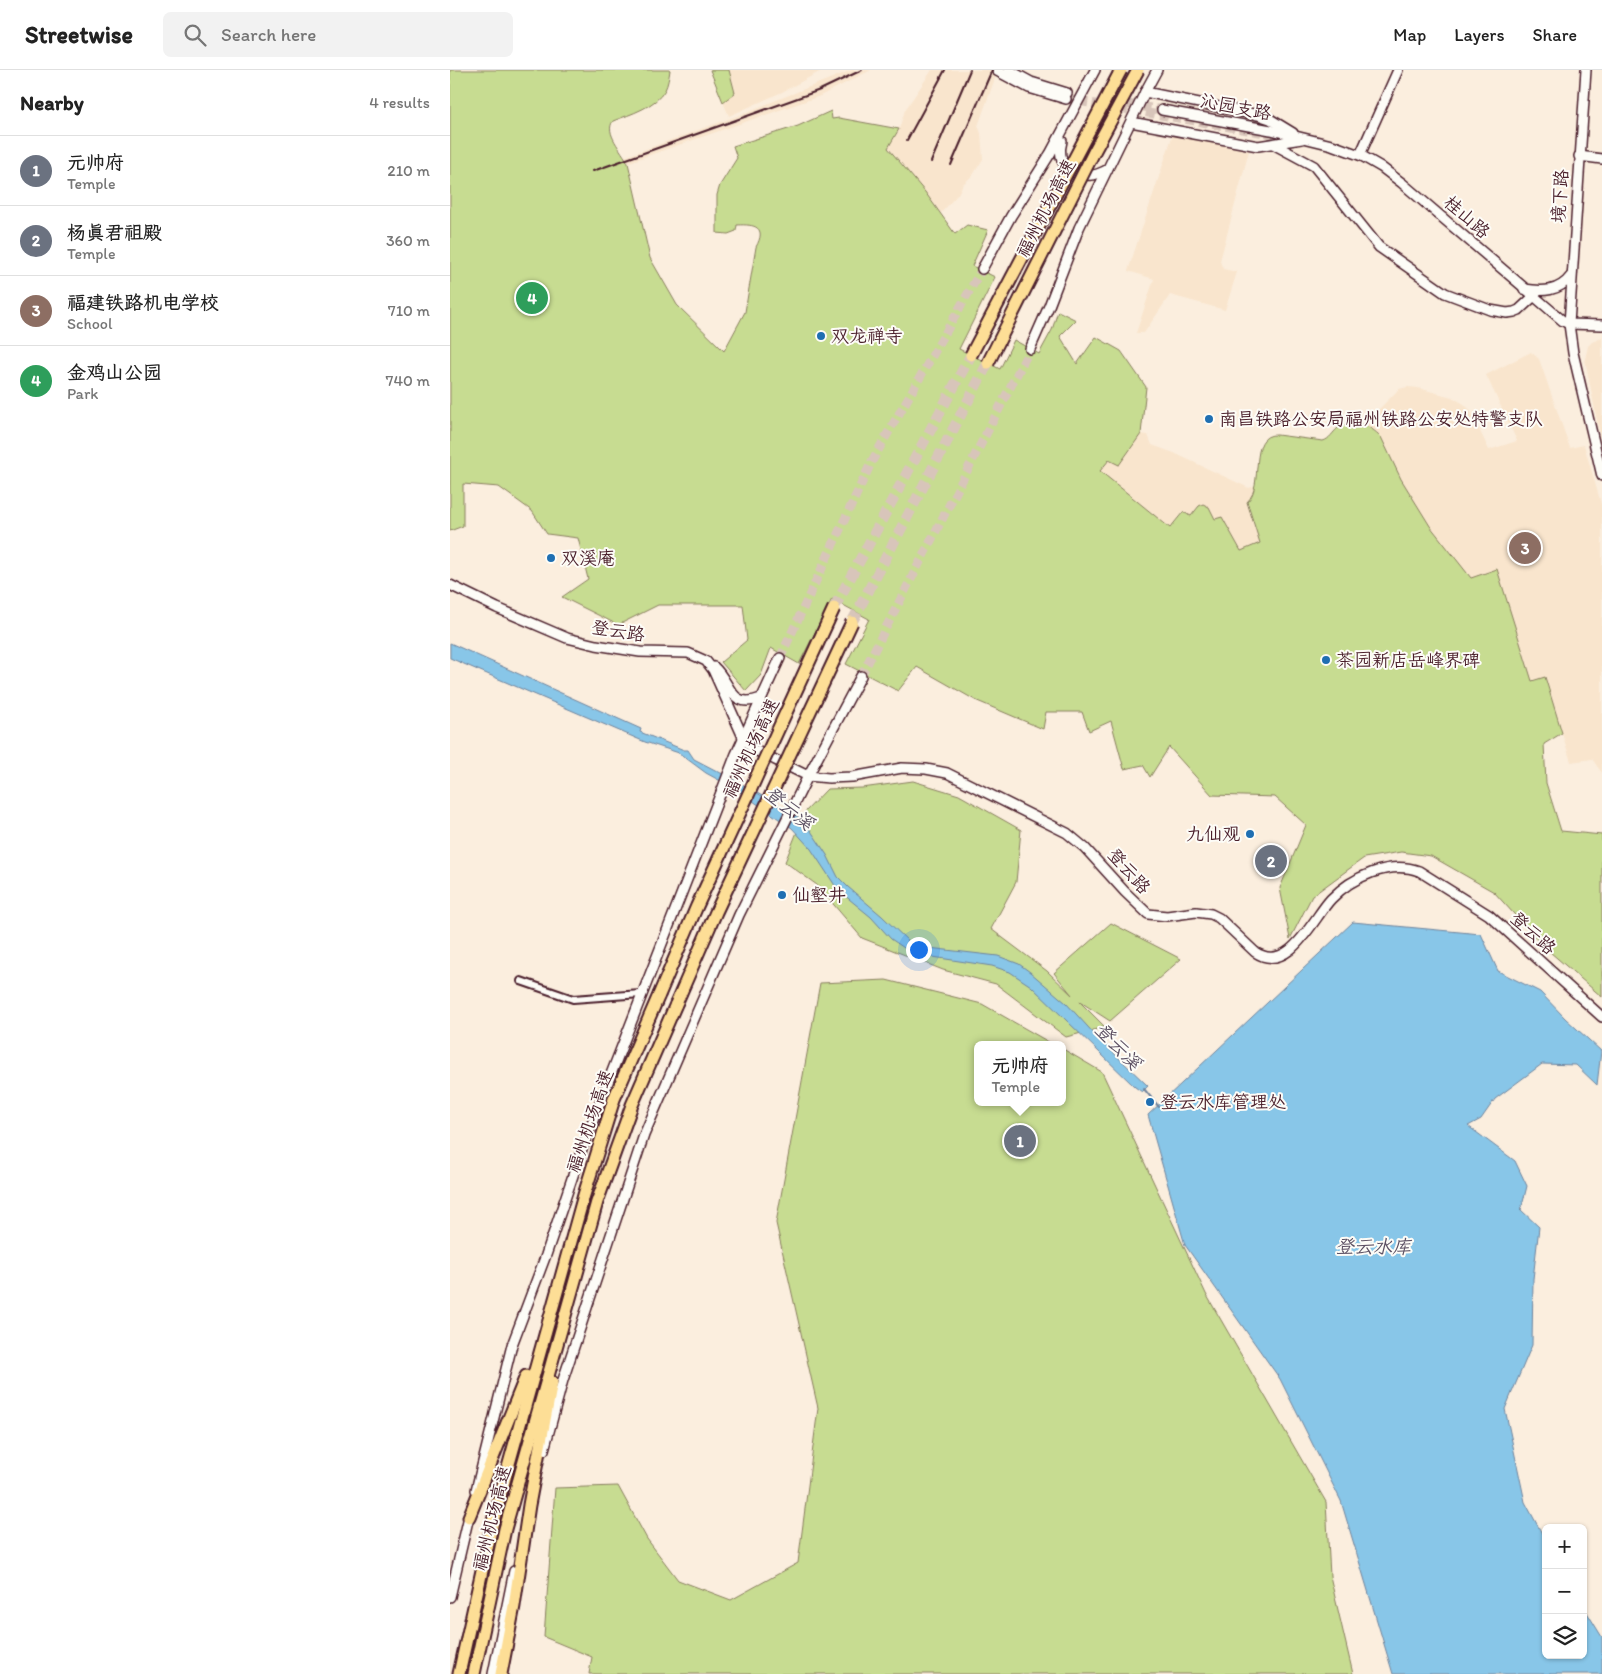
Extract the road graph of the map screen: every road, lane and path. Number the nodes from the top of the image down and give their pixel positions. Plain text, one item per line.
1 (1009, 70) edge
2 (1094, 70) edge
3 (1121, 70) edge
4 (1138, 70) edge
5 (1157, 70) edge
6 (1398, 70) edge
7 (1586, 70) edge
8 (997, 71) dead end
9 (1144, 92) junction
10 (1162, 110) tunnel mouth
11 (1131, 122) junction
12 (1066, 126) junction
13 (1304, 139) junction
14 (1273, 144) junction
15 (1360, 155) junction
16 (1579, 156) junction
17 (1602, 159) edge
18 (1107, 170) junction
19 (982, 269) tunnel mouth
20 (1571, 276) junction
21 (1524, 288) junction
22 (1533, 297) junction
23 (1569, 324) junction
24 (1602, 325) edge
25 (1030, 349) tunnel mouth
26 (971, 355) tunnel mouth
27 (988, 363) tunnel mouth
28 (1602, 476) edge
29 (450, 585) edge
30 (834, 608) tunnel mouth
31 (852, 622) tunnel mouth
32 (780, 658) tunnel mouth
33 (706, 660) junction
34 (715, 667) junction
35 (861, 676) tunnel mouth
36 (761, 698) junction
37 (743, 737) junction
38 (808, 776) junction
39 (521, 981) dead end
40 (641, 994) junction
41 (1602, 1017) edge
42 (546, 1326) junction
43 (562, 1329) junction
44 (529, 1505) junction
45 (469, 1517) junction
46 (450, 1597) edge
47 (459, 1674) edge
48 (474, 1674) edge
49 (493, 1674) edge
50 (501, 1674) edge

1 - 8 street
2 - 12 street
3 - 26 highway, 福州机场高速, bridge
4 - 27 highway, 福州机场高速, bridge
5 - 9 street
6 - 15 street
7 - 16 street, 境下路
9 - 11 street
9 - 13 street
10 - 13 street, 沁园支路
11 - 14 street
11 - 18 street
12 - 18 street
12 - 19 street
13 - 14 street
13 - 15 street, 桂山路
14 - 22 street
15 - 21 street, 桂山路
16 - 17 street
16 - 20 street, 境下路
18 - 25 street
20 - 21 street
20 - 23 street, 境下路
21 - 22 street, 桂山路
22 - 23 street, 桂山路
23 - 24 street
23 - 28 street, 境下路
29 - 33 street, 登云路
30 - 42 highway, 福州机场高速, bridge
31 - 43 highway, 福州机场高速, bridge
32 - 36 street
33 - 34 street
33 - 37 street, 登云路
34 - 36 street
34 - 37 street
35 - 38 street
36 - 37 street
37 - 38 street, 登云路
37 - 40 street
38 - 41 street, 登云路
38 - 44 street
39 - 40 street
40 - 45 street
42 - 45 highway
42 - 47 highway, 福州机场高速
43 - 44 highway
43 - 48 highway, 福州机场高速
44 - 49 street
44 - 50 highway
45 - 46 street

